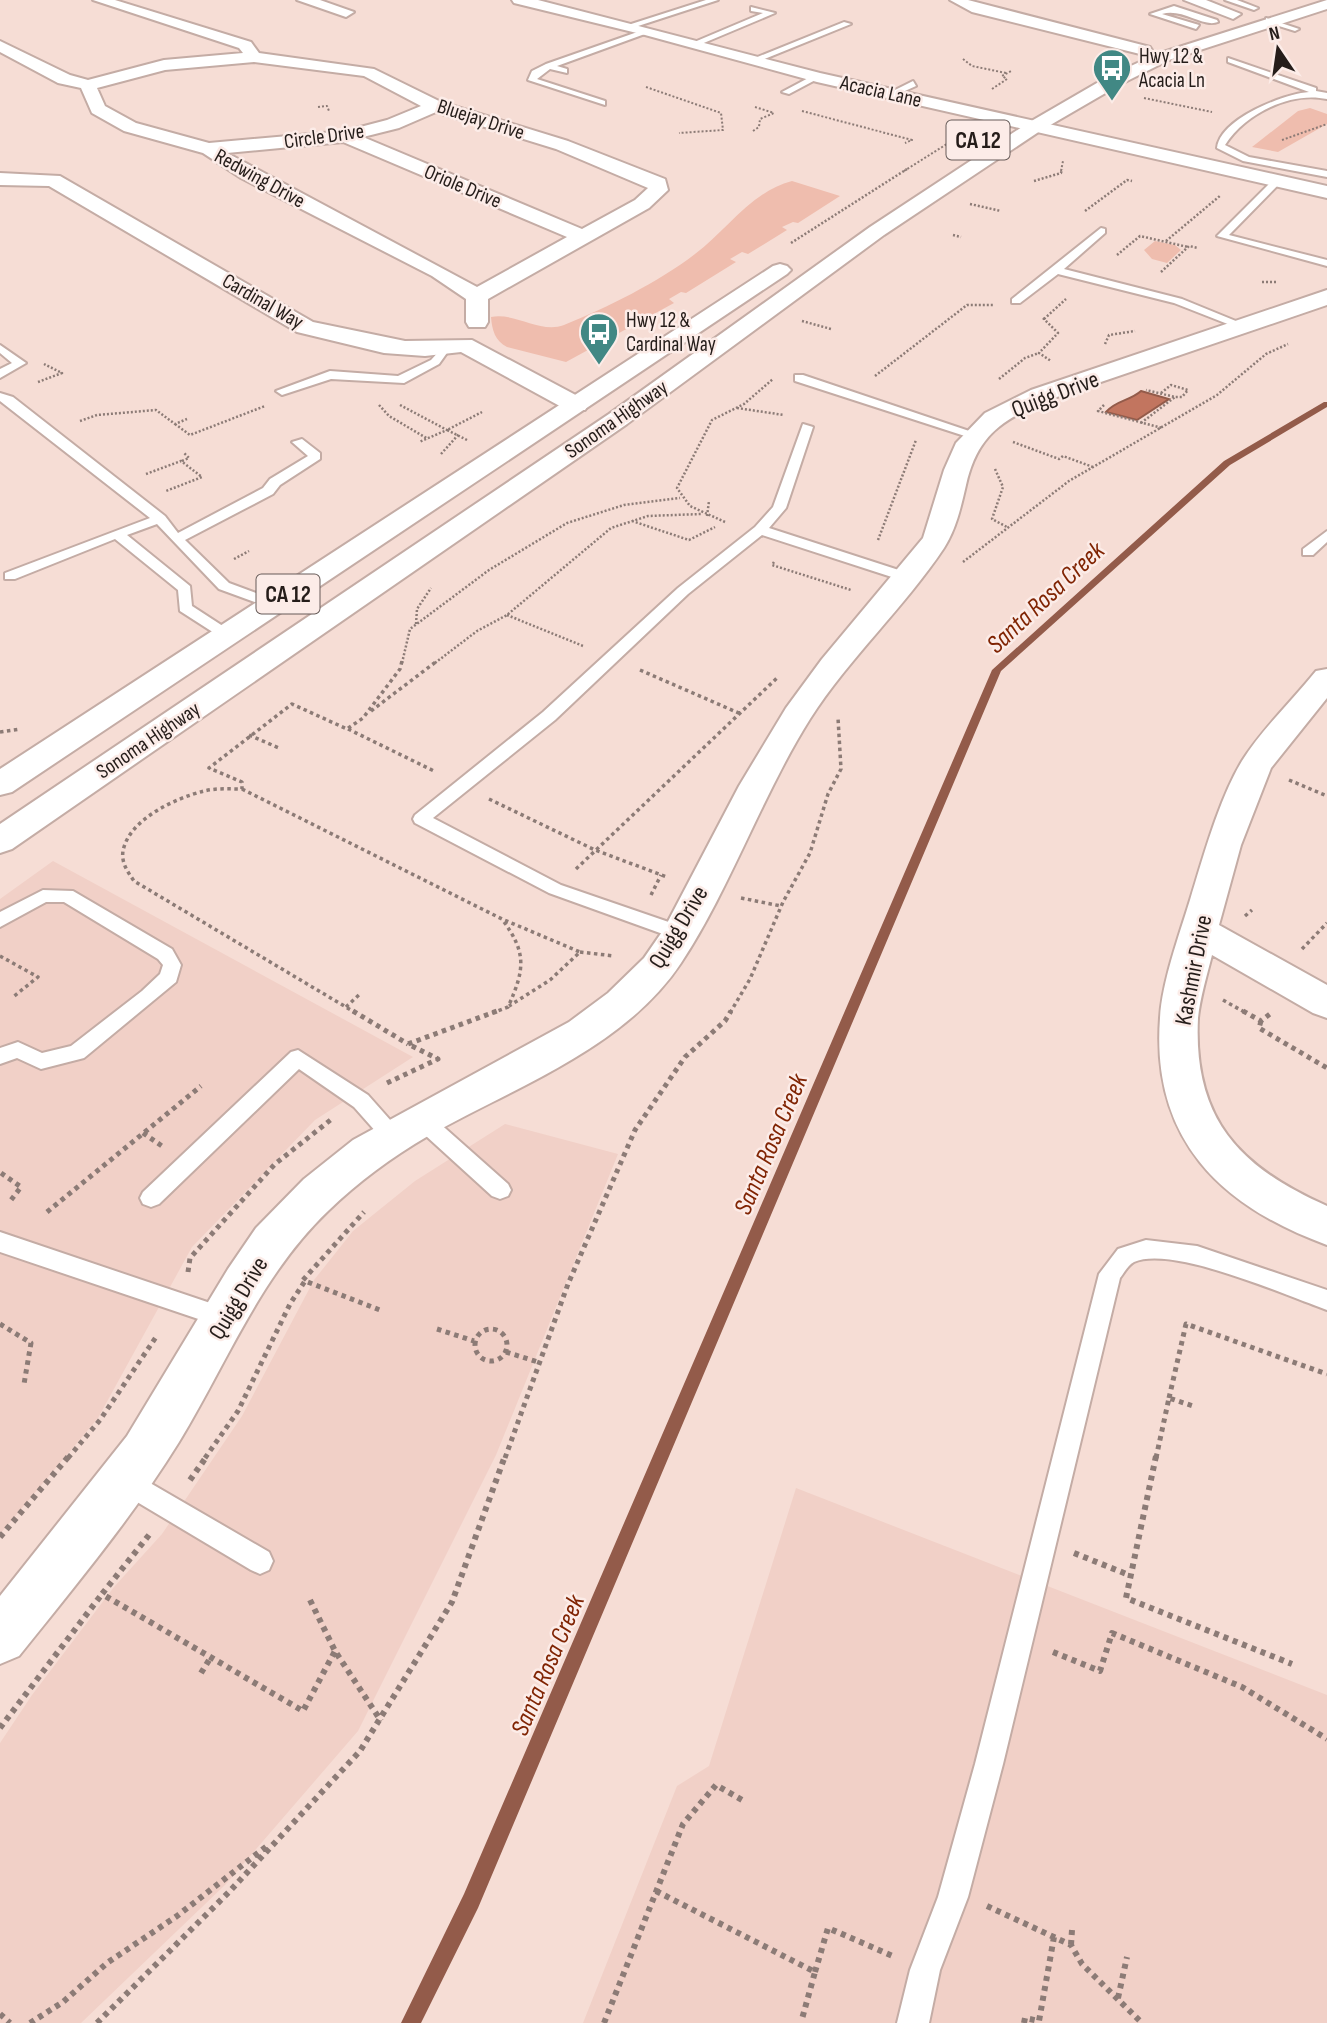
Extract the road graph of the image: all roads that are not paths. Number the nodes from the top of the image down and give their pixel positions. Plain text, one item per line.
1 (100, 0) edge
2 (304, 0) edge
3 (519, 0) edge
4 (714, 0) edge
5 (957, 0) edge
6 (1191, 0) edge
7 (1282, 0) edge
8 (1327, 4) edge
9 (1231, 7) edge
10 (754, 9) dead end
11 (346, 12) dead end
12 (1269, 20) junction
13 (848, 24) dead end
14 (1205, 24) junction
15 (628, 26) junction
16 (1295, 29) dead end
17 (649, 30) junction
18 (696, 43) junction
19 (0, 46) edge
20 (1144, 50) junction
21 (254, 57) junction
22 (754, 60) junction
23 (1231, 60) dead end
24 (549, 66) junction
25 (564, 71) dead end
26 (817, 77) junction
27 (913, 84) dead end
28 (88, 85) junction
29 (1314, 91) junction
30 (786, 92) dead end
31 (893, 93) junction
32 (1327, 96) edge
33 (602, 103) dead end
34 (435, 106) junction
35 (1006, 121) junction
36 (1034, 127) junction
37 (345, 136) junction
38 (982, 137) dead end
39 (209, 149) junction
40 (0, 179) edge
41 (1277, 181) junction
42 (1326, 186) edge
43 (1101, 232) dead end
44 (581, 236) junction
45 (796, 259) dead end
46 (1327, 263) edge
47 (1056, 270) junction
48 (477, 296) junction
49 (1327, 297) edge
50 (1012, 305) road end
51 (1247, 328) junction
52 (453, 347) junction
53 (0, 348) edge
54 (0, 374) edge
55 (799, 378) road end
56 (279, 396) road end
57 (0, 397) edge
58 (576, 405) junction
59 (618, 419) junction
60 (807, 427) dead end
61 (298, 442) dead end
62 (982, 448) junction
63 (160, 519) junction
64 (758, 531) junction
65 (117, 534) junction
66 (1327, 535) edge
67 (176, 539) junction
68 (1308, 552) dead end
69 (214, 575) junction
70 (10, 576) dead end
71 (906, 577) junction
72 (185, 589) junction
73 (273, 604) junction
74 (227, 635) junction
75 (1327, 678) edge
76 (0, 784) edge
77 (0, 841) edge
78 (0, 920) edge
79 (1199, 931) junction
80 (680, 933) junction
81 (1327, 1003) edge
82 (2, 1055) edge
83 (406, 1128) junction
84 (500, 1190) dead end
85 (151, 1198) dead end
86 (1327, 1226) edge
87 (0, 1242) edge
88 (1327, 1300) edge
89 (225, 1318) junction
90 (126, 1481) junction
91 (260, 1561) dead end
92 (0, 1637) edge
93 (913, 2023) edge

1 - 21 street, Bluejay Drive
2 - 11 street
3 - 15 street, Acacia Lane
4 - 15 lane
5 - 20 street
6 - 9 street
7 - 9 street, CA 12
8 - 12 street, Sonoma Highway / CA 12
9 - 14 street, CA 12
10 - 18 lane
12 - 16 lane
12 - 36 street, Sonoma Highway / CA 12
13 - 22 lane
14 - 14 lane
14 - 20 street, CA 12
15 - 17 street, Acacia Lane
17 - 18 street, Acacia Lane
17 - 24 lane
18 - 22 street, Acacia Lane
19 - 28 street
20 - 35 street, CA 12
21 - 28 street
21 - 34 street, Bluejay Drive
22 - 26 street, Acacia Lane
23 - 29 lane
24 - 25 lane
24 - 33 lane
26 - 30 lane
26 - 31 street, Acacia Lane
27 - 31 lane
28 - 39 street, Redwing Drive
29 - 32 lane
29 - 42 lane
31 - 35 street, Acacia Lane
34 - 37 street, Circle Drive
34 - 44 street, Bluejay Drive
35 - 36 street, Acacia Lane
35 - 38 street, CA 12
36 - 41 street, Acacia Lane
36 - 59 street, Sonoma Highway / CA 12
37 - 39 street, Circle Drive
37 - 44 street, Oriole Drive
39 - 48 street, Redwing Drive
40 - 52 street, Cardinal Way
41 - 42 street, Acacia Lane
41 - 46 lane
43 - 47 lane
44 - 48 street, Bluejay Drive
45 - 58 street, Sonoma Highway / CA 12
47 - 50 lane
47 - 51 lane
48 - 52 street
49 - 51 street, Quigg Drive
51 - 62 street, Quigg Drive
52 - 56 lane
52 - 58 street, Cardinal Way
53 - 54 lane
55 - 62 lane
57 - 63 lane
58 - 59 street, Cardinal Way
58 - 73 street, Sonoma Highway / CA 12
59 - 77 street, Sonoma Highway / CA 12
60 - 64 lane
61 - 67 lane
62 - 71 street, Quigg Drive
63 - 65 lane
63 - 67 lane
64 - 71 lane
64 - 80 lane
65 - 70 lane
65 - 72 lane
66 - 68 lane
67 - 69 lane
69 - 72 lane
69 - 73 lane
71 - 80 street, Quigg Drive
72 - 74 lane
73 - 74 street, Sonoma Highway / CA 12
74 - 76 street, Sonoma Highway / CA 12
75 - 79 street, Kashmir Drive
78 - 82 lane
79 - 81 street
79 - 86 street, Kashmir Drive
80 - 83 street, Quigg Drive
83 - 84 lane
83 - 85 lane
83 - 89 street, Quigg Drive
87 - 89 lane
88 - 93 lane
89 - 90 street, Quigg Drive
90 - 91 lane
90 - 92 street, Quigg Drive

